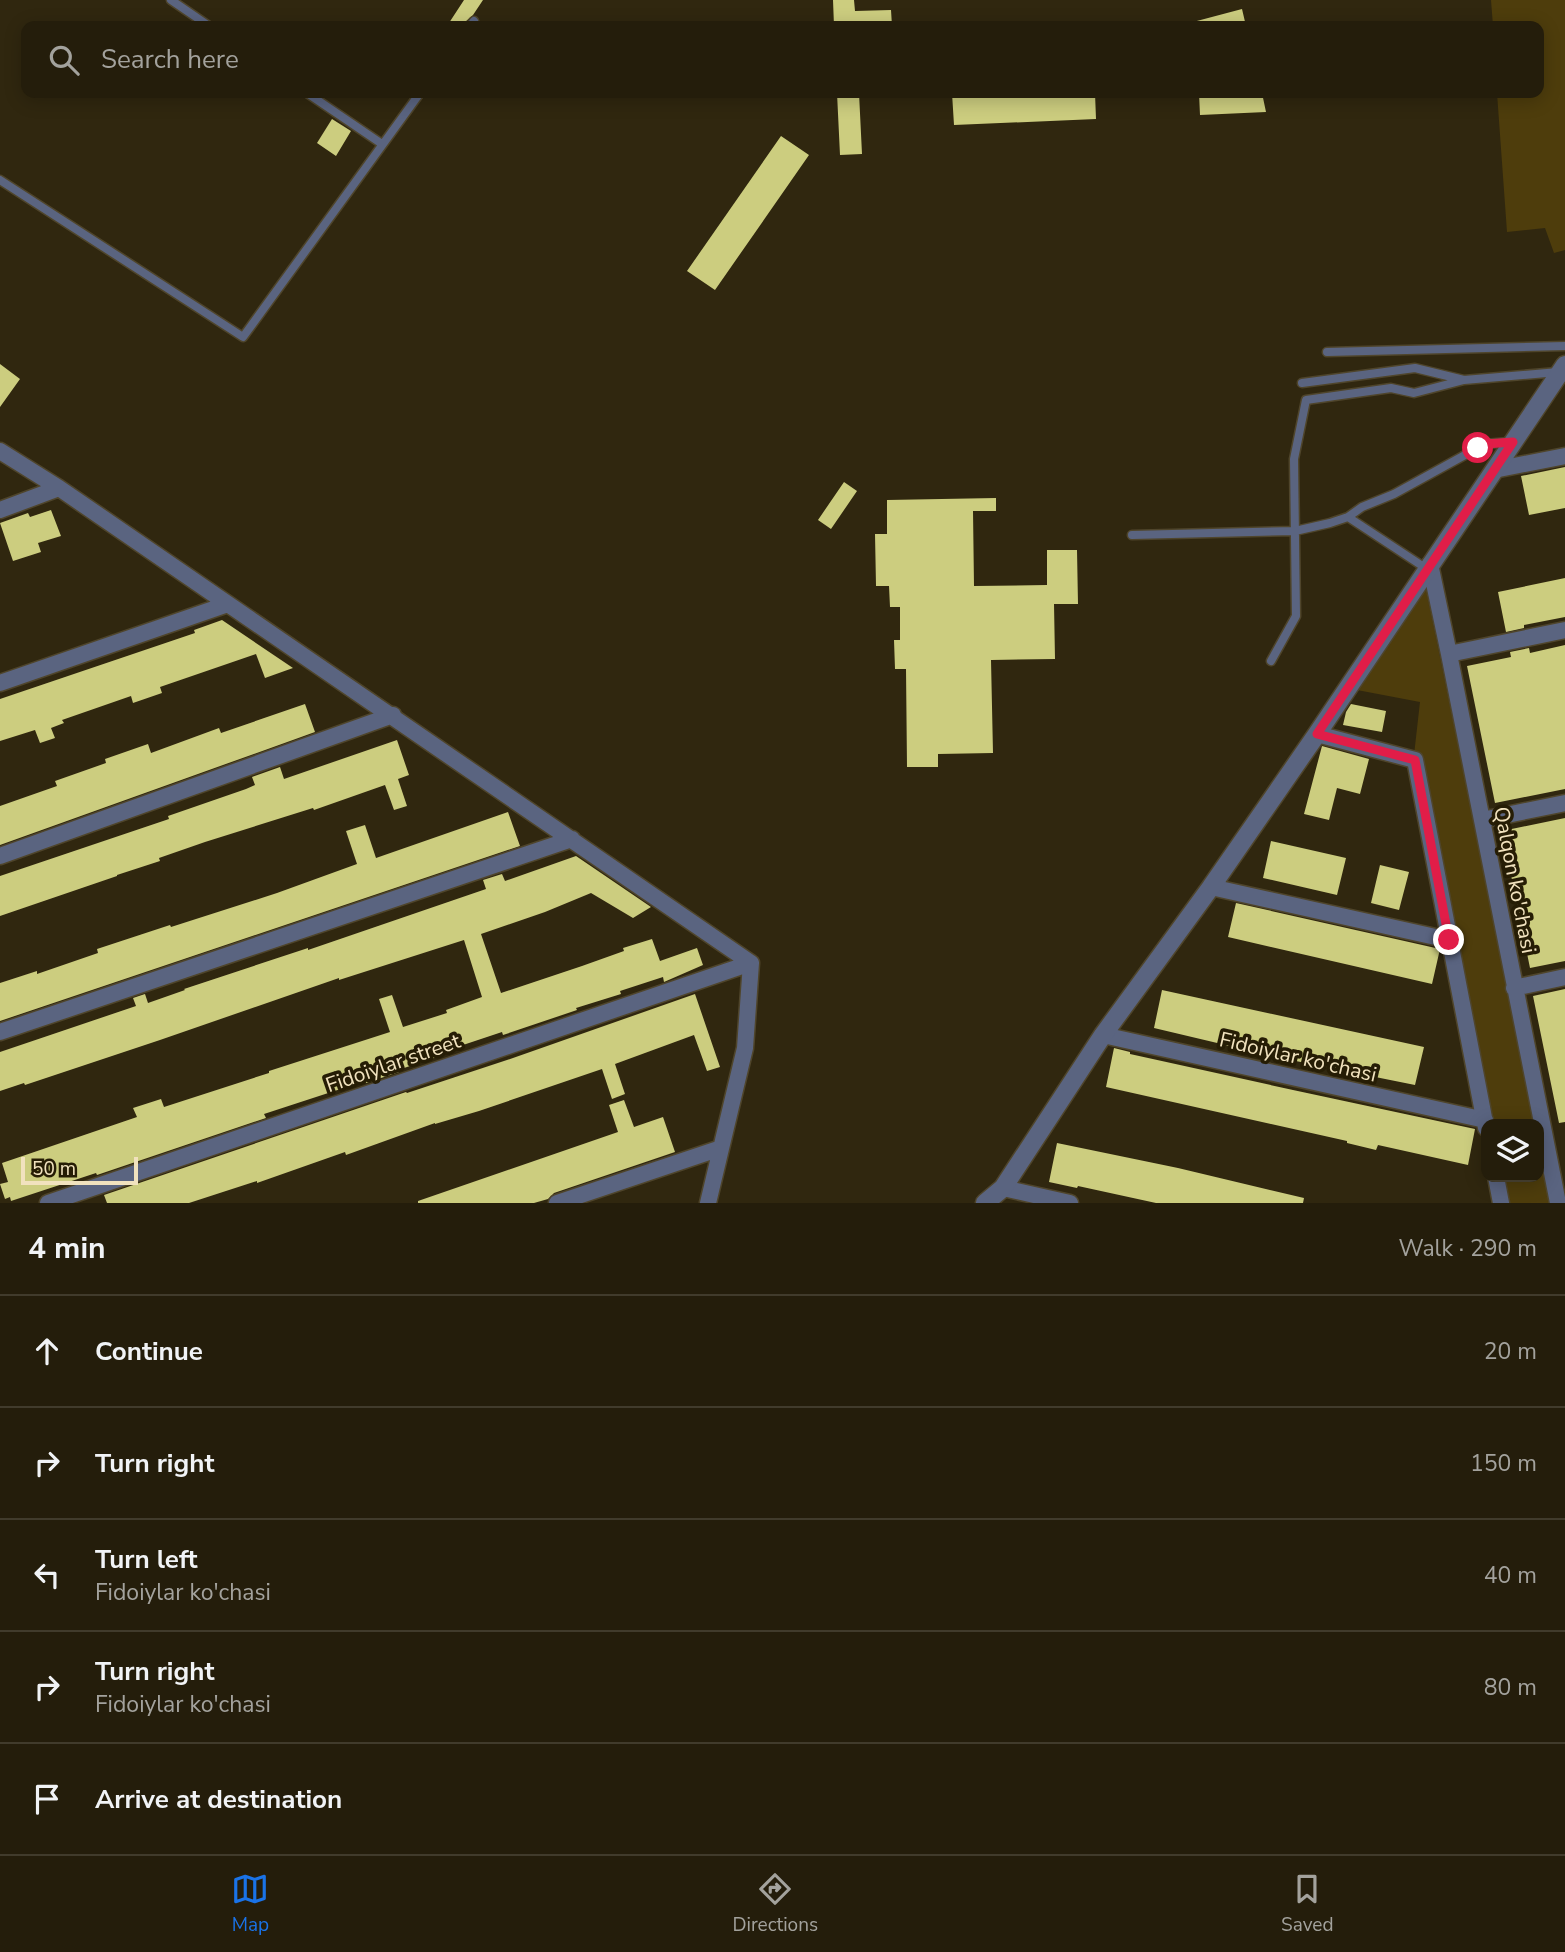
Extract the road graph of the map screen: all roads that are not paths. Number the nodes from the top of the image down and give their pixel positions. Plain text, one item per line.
1 (171, 0) edge
2 (202, 21) edge
3 (314, 98) edge
4 (417, 98) edge
5 (382, 144) junction
6 (0, 180) edge
7 (1565, 346) edge
8 (1327, 352) dead end
9 (1563, 368) edge
10 (1464, 380) junction
11 (1302, 383) dead end
12 (1513, 442) junction
13 (0, 451) edge
14 (1565, 456) edge
15 (1494, 470) junction
16 (59, 488) junction
17 (0, 510) edge
18 (1348, 517) junction
19 (1295, 531) junction
20 (1132, 535) dead end
21 (1428, 567) junction
22 (228, 604) junction
23 (1565, 631) edge
24 (1450, 654) junction
25 (1271, 661) dead end
26 (0, 683) edge
27 (393, 716) junction
28 (1317, 734) junction
29 (1565, 803) edge
30 (1482, 820) junction
31 (572, 839) junction
32 (0, 856) edge
33 (1210, 887) junction
34 (1449, 940) junction
35 (751, 963) junction
36 (1565, 977) edge
37 (1514, 988) junction
38 (0, 1032) edge
39 (1103, 1035) junction
40 (1484, 1119) edge
41 (1481, 1123) edge
42 (721, 1148) junction
43 (1565, 1150) edge
44 (1548, 1154) junction
45 (1497, 1182) edge
46 (1003, 1188) junction
47 (48, 1203) edge
48 (557, 1203) edge
49 (708, 1203) edge
50 (985, 1203) edge
51 (1070, 1203) edge
52 (1501, 1203) edge
53 (1558, 1203) edge

1 - 2 lane
3 - 5 lane
4 - 5 lane
5 - 6 lane
7 - 8 lane
9 - 10 lane
9 - 12 street
10 - 11 lane
10 - 19 lane
12 - 15 street
12 - 18 lane
13 - 16 street
14 - 15 street
15 - 21 street
16 - 17 street
16 - 22 street
18 - 19 lane
18 - 21 lane
19 - 20 lane
19 - 25 lane
21 - 24 street, Qalqon ko'chasi
21 - 28 street
22 - 26 street
22 - 27 street
23 - 24 street
24 - 30 street, Qalqon ko'chasi
27 - 31 street
27 - 32 street
28 - 33 street
28 - 34 street, Fidoiylar ko'chasi
29 - 30 street
30 - 37 street, Qalqon ko'chasi
31 - 35 street
31 - 38 street
33 - 34 street
33 - 39 street
34 - 40 street, Fidoiylar ko'chasi
35 - 42 street
35 - 47 street, Fidoiylar street
36 - 37 street
37 - 44 street, Qalqon ko'chasi
39 - 41 street, Fidoiylar ko'chasi
39 - 46 street
42 - 48 street
42 - 49 street
43 - 44 street
44 - 53 street, Qalqon ko'chasi
45 - 52 street
46 - 50 street
46 - 51 street

